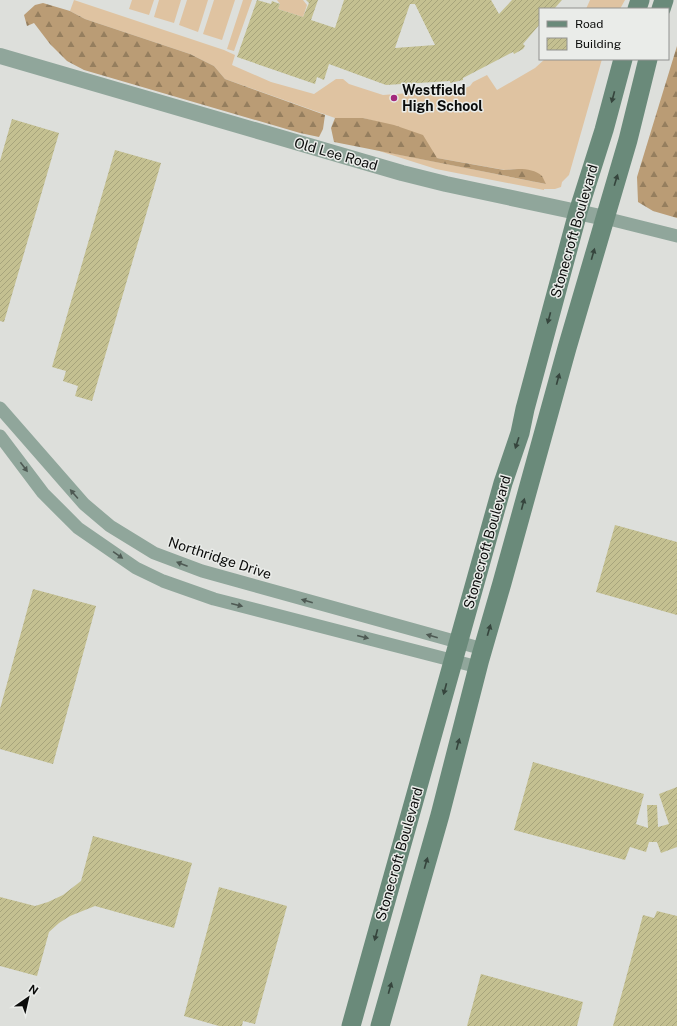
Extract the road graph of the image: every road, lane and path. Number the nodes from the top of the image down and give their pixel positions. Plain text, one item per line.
1 (0, 56) edge
2 (623, 60) edge
3 (648, 60) edge
4 (578, 212) junction
5 (605, 218) junction
6 (677, 236) edge
7 (0, 408) edge
8 (0, 436) edge
9 (456, 652) junction
10 (481, 658) junction
11 (382, 1022) edge
12 (350, 1026) edge

1 - 4 street, Old Lee Road
2 -> 4 main road, Stonecroft Boulevard
5 -> 3 main road, Stonecroft Boulevard
4 - 5 street, Old Lee Road
4 -> 9 main road, Stonecroft Boulevard
5 - 6 street, Old Lee Road
10 -> 5 main road, Stonecroft Boulevard
9 -> 7 street, Northridge Drive
8 -> 9 street, Northridge Drive
9 - 10 street, Northridge Drive
9 - 10 street, Northridge Drive
9 -> 12 main road, Stonecroft Boulevard
11 -> 10 main road, Stonecroft Boulevard

